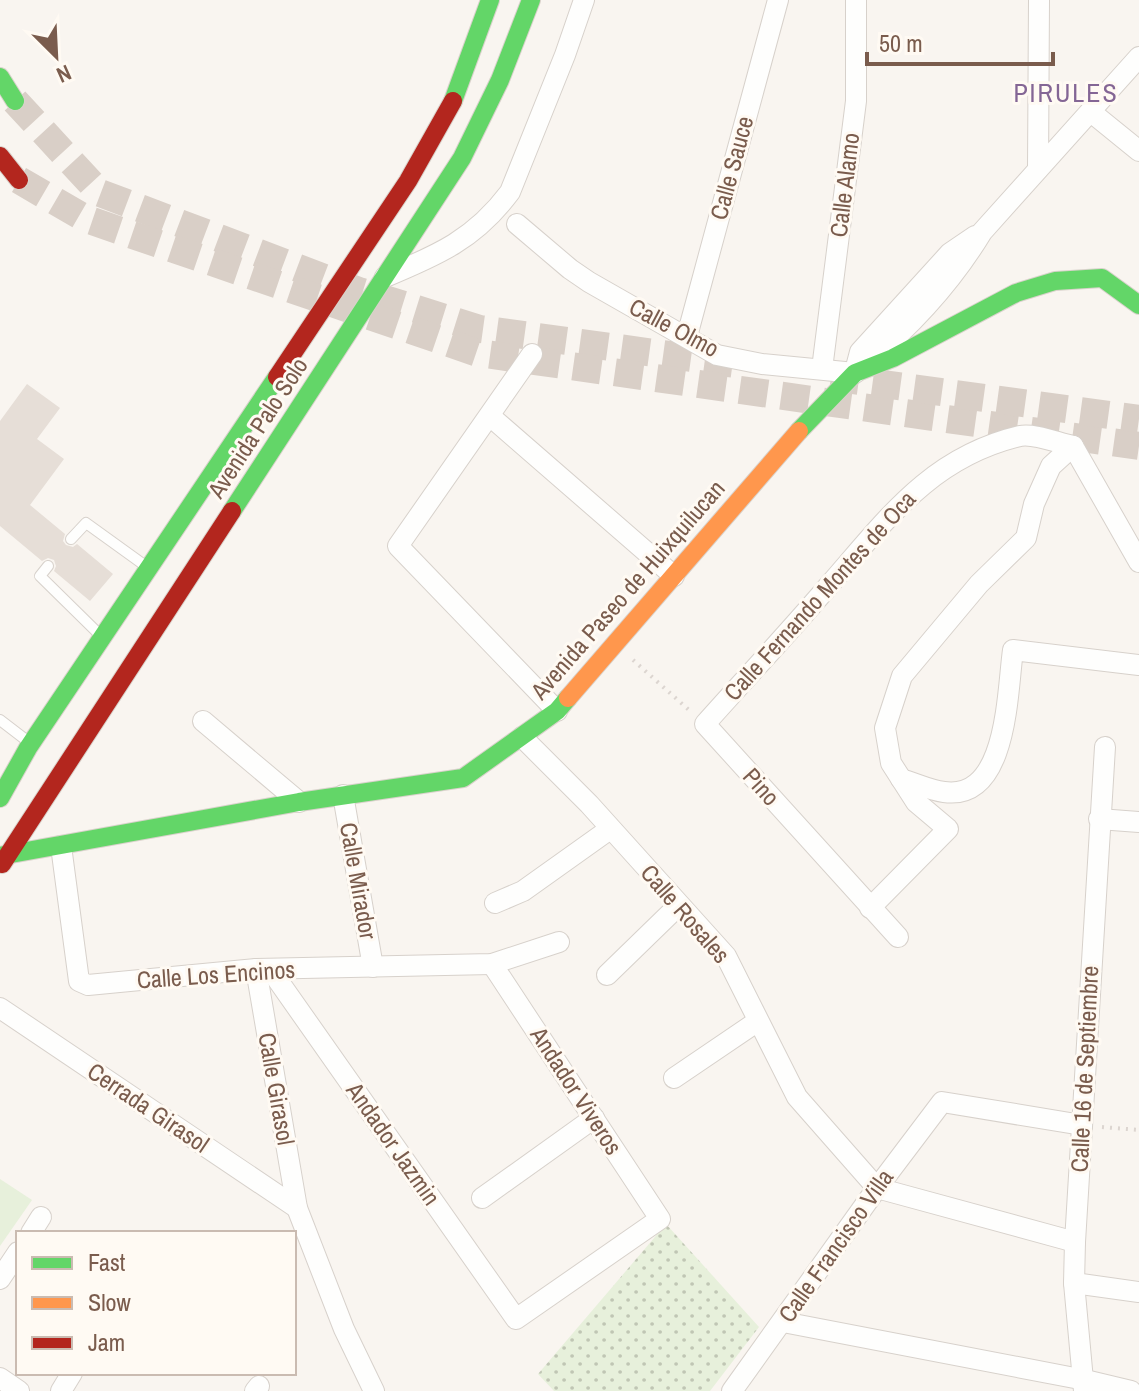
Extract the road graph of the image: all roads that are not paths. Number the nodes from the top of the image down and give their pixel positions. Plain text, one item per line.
1 (490, 0) edge
2 (531, 0) edge
3 (584, 0) edge
4 (778, 0) edge
5 (856, 0) edge
6 (1039, 0) edge
7 (1139, 57) edge
8 (0, 77) edge
9 (8, 109) tunnel mouth
10 (1091, 112) junction
11 (1139, 151) edge
12 (0, 156) edge
13 (0, 169) edge
14 (1038, 169) junction
15 (517, 224) dead end
16 (385, 277) junction
17 (1139, 305) edge
18 (687, 336) junction
19 (532, 354) dead end
20 (822, 369) junction
21 (855, 373) junction
22 (490, 416) junction
23 (1073, 446) junction
24 (201, 488) junction
25 (234, 509) junction
26 (71, 539) dead end
27 (1139, 562) edge
28 (48, 566) dead end
29 (148, 568) junction
30 (674, 576) junction
31 (102, 637) junction
32 (1139, 665) edge
33 (557, 711) junction
34 (0, 720) edge
35 (203, 721) dead end
36 (705, 724) joint
37 (522, 737) junction
38 (31, 744) junction
39 (1105, 747) dead end
40 (901, 779) junction
41 (343, 795) junction
42 (0, 798) edge
43 (299, 802) junction
44 (1099, 819) junction
45 (1139, 822) edge
46 (610, 829) junction
47 (61, 846) junction
48 (3, 859) edge
49 (495, 903) dead end
50 (679, 905) junction
51 (870, 908) junction
52 (898, 937) dead end
53 (559, 942) dead end
54 (492, 964) junction
55 (373, 967) junction
56 (263, 969) junction
57 (607, 975) dead end
58 (0, 1008) edge
59 (758, 1021) junction
60 (674, 1078) dead end
61 (594, 1118) junction
62 (1082, 1125) junction
63 (877, 1188) junction
64 (482, 1198) dead end
65 (297, 1208) junction
66 (660, 1219) joint
67 (1075, 1242) junction
68 (16, 1255) edge
69 (0, 1279) edge
70 (1074, 1283) junction
71 (1139, 1292) edge
72 (783, 1322) junction
73 (0, 1378) edge
74 (1084, 1385) edge
75 (19, 1391) edge
76 (374, 1391) edge
77 (732, 1391) edge
78 (1131, 1391) edge

1 - 24 main road, Avenida Palo Solo
2 - 16 main road, Avenida Palo Solo
3 - 16 street
4 - 18 street, Calle Sauce
5 - 20 street, Calle Alamo
6 - 14 street
7 - 10 street
8 - 9 main road
10 - 11 street
10 - 14 street
12 - 13 main road
14 - 21 street
15 - 18 street, Calle Olmo
16 - 25 main road, Avenida Palo Solo
17 - 21 main road, Avenida Paseo de Huixquilucan
18 - 20 street, Calle Olmo
19 - 22 street
20 - 21 street, Calle Olmo
21 - 30 main road, Avenida Paseo de Huixquilucan
22 - 30 street
22 - 33 street
23 - 27 street
23 - 36 street, Calle Fernando Montes de Oca
23 - 40 street
24 - 25 main road
24 - 29 main road, Avenida Palo Solo
25 - 48 main road, Avenida Palo Solo
26 - 29 lane
28 - 31 lane
29 - 31 main road, Avenida Palo Solo
30 - 33 main road, Avenida Paseo de Huixquilucan
31 - 38 main road, Avenida Palo Solo
32 - 40 street
33 - 37 main road, Avenida Paseo de Huixquilucan
34 - 38 lane
35 - 43 street
36 - 51 street, Pino
37 - 41 main road, Avenida Paseo de Huixquilucan
37 - 46 street, Calle Rosales
38 - 42 main road, Avenida Palo Solo
39 - 44 street, Calle 16 de Septiembre
40 - 51 street
41 - 43 main road, Avenida Paseo de Huixquilucan
41 - 55 street, Calle Mirador
43 - 47 main road, Avenida Paseo de Huixquilucan
44 - 45 street
44 - 62 street, Calle 16 de Septiembre
46 - 49 street
46 - 50 street, Calle Rosales
47 - 48 main road, Avenida Paseo de Huixquilucan
47 - 56 street, Calle Los Encinos
50 - 57 street
50 - 59 street, Calle Rosales
51 - 52 street, Pino
53 - 54 street, Calle Los Encinos
54 - 55 street, Calle Los Encinos
54 - 61 street, Andador Viveros
55 - 56 street, Calle Los Encinos
56 - 65 street, Calle Girasol
56 - 66 street, Andador Jazmin
58 - 65 street, Cerrada Girasol
59 - 60 street
59 - 63 street, Calle Rosales
61 - 64 street
61 - 66 street, Andador Viveros
62 - 63 street, Calle Francisco Villa
62 - 67 street, Calle 16 de Septiembre
63 - 67 street
63 - 72 street, Calle Francisco Villa
65 - 76 street, Calle Girasol
67 - 70 street, Calle 16 de Septiembre
68 - 69 street
70 - 71 street
70 - 74 street, Calle 16 de Septiembre
72 - 74 street
72 - 77 street, Calle Francisco Villa
73 - 75 street
74 - 78 street

